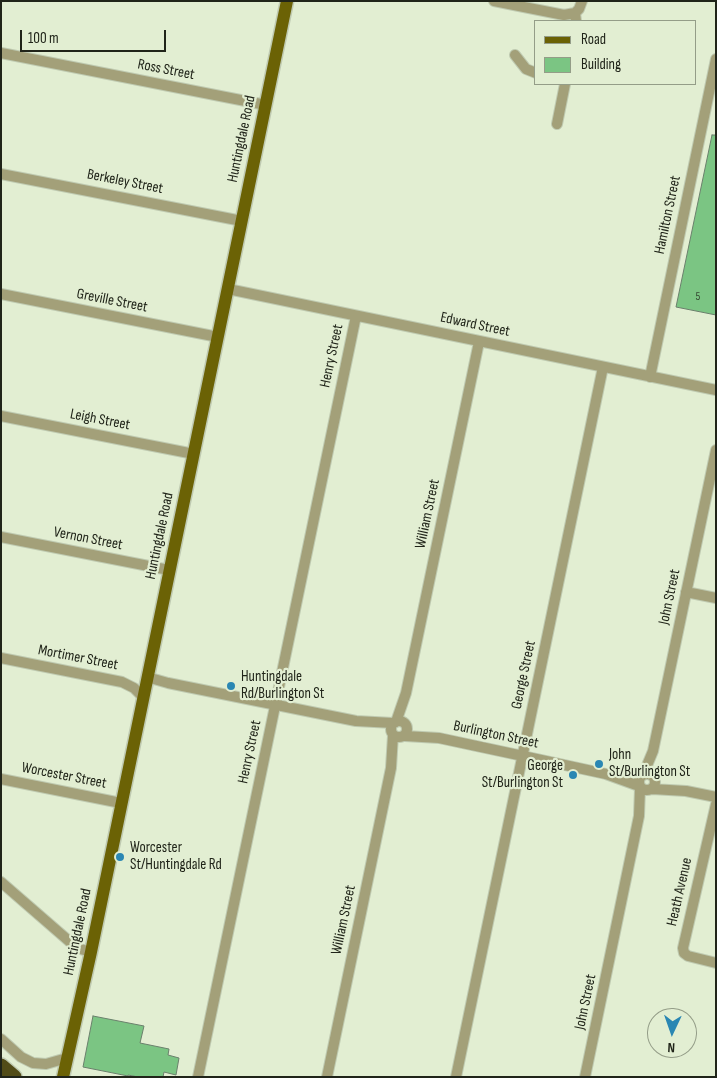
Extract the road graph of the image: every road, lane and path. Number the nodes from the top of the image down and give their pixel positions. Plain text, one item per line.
1 (287, 1) edge
2 (494, 1) edge
3 (582, 1) edge
4 (576, 17) edge
5 (1, 53) edge
6 (515, 55) dead end
7 (716, 59) edge
8 (534, 72) edge
9 (565, 85) edge
10 (266, 104) junction
11 (557, 124) dead end
12 (1, 174) edge
13 (242, 221) junction
14 (228, 289) junction
15 (1, 294) edge
16 (356, 316) junction
17 (218, 337) junction
18 (479, 342) junction
19 (603, 367) junction
20 (650, 376) junction
21 (716, 390) edge
22 (1, 416) edge
23 (716, 450) edge
24 (194, 454) junction
25 (1, 537) edge
26 (170, 570) junction
27 (686, 592) junction
28 (716, 598) edge
29 (1, 658) edge
30 (147, 677) junction
31 (143, 697) junction
32 (275, 704) junction
33 (399, 730) junction
34 (523, 756) junction
35 (1, 779) edge
36 (647, 783) junction
37 (716, 797) edge
38 (121, 803) junction
39 (716, 804) edge
40 (1, 882) edge
41 (90, 952) junction
42 (716, 963) edge
43 (1, 1040) edge
44 (67, 1058) junction
45 (1, 1066) edge
46 (14, 1077) edge
47 (63, 1077) edge
48 (198, 1077) edge
49 (327, 1077) edge
50 (456, 1077) edge
51 (586, 1077) edge

1 - 10 main road, Huntingdale Road
2 - 4 street
3 - 4 street
5 - 10 street, Ross Street
6 - 8 street
7 - 20 street, Hamilton Street
9 - 11 street
10 - 13 main road, Huntingdale Road
12 - 13 street, Berkeley Street
13 - 14 main road, Huntingdale Road
14 - 16 street, Edward Street
14 - 17 main road, Huntingdale Road
15 - 17 street, Greville Street
16 - 18 street, Edward Street
16 - 32 street, Henry Street
17 - 24 main road, Huntingdale Road
18 - 19 street, Edward Street
18 - 33 street, William Street
19 - 20 street, Edward Street
19 - 34 street, George Street
20 - 21 street, Edward Street
22 - 24 street, Leigh Street
23 - 27 street, John Street
24 - 26 main road, Huntingdale Road
25 - 26 street, Vernon Street
26 - 30 main road, Huntingdale Road
27 - 28 street
27 - 36 street, John Street
29 - 31 street, Mortimer Street
30 - 31 main road, Huntingdale Road
30 - 32 street, Burlington Street
31 - 38 main road, Huntingdale Road
32 - 33 street, Burlington Street
32 - 48 street, Henry Street
33 - 34 street, Burlington Street
33 - 49 street, William Street
34 - 36 street, Burlington Street
34 - 50 street, George Street
35 - 38 street, Worcester Street
36 - 37 street, Burlington Street
36 - 51 street, John Street
38 - 41 main road, Huntingdale Road
39 - 42 street, Heath Avenue
40 - 41 street
41 - 44 main road, Huntingdale Road
43 - 44 street
44 - 47 main road, Huntingdale Road
45 - 46 highway

